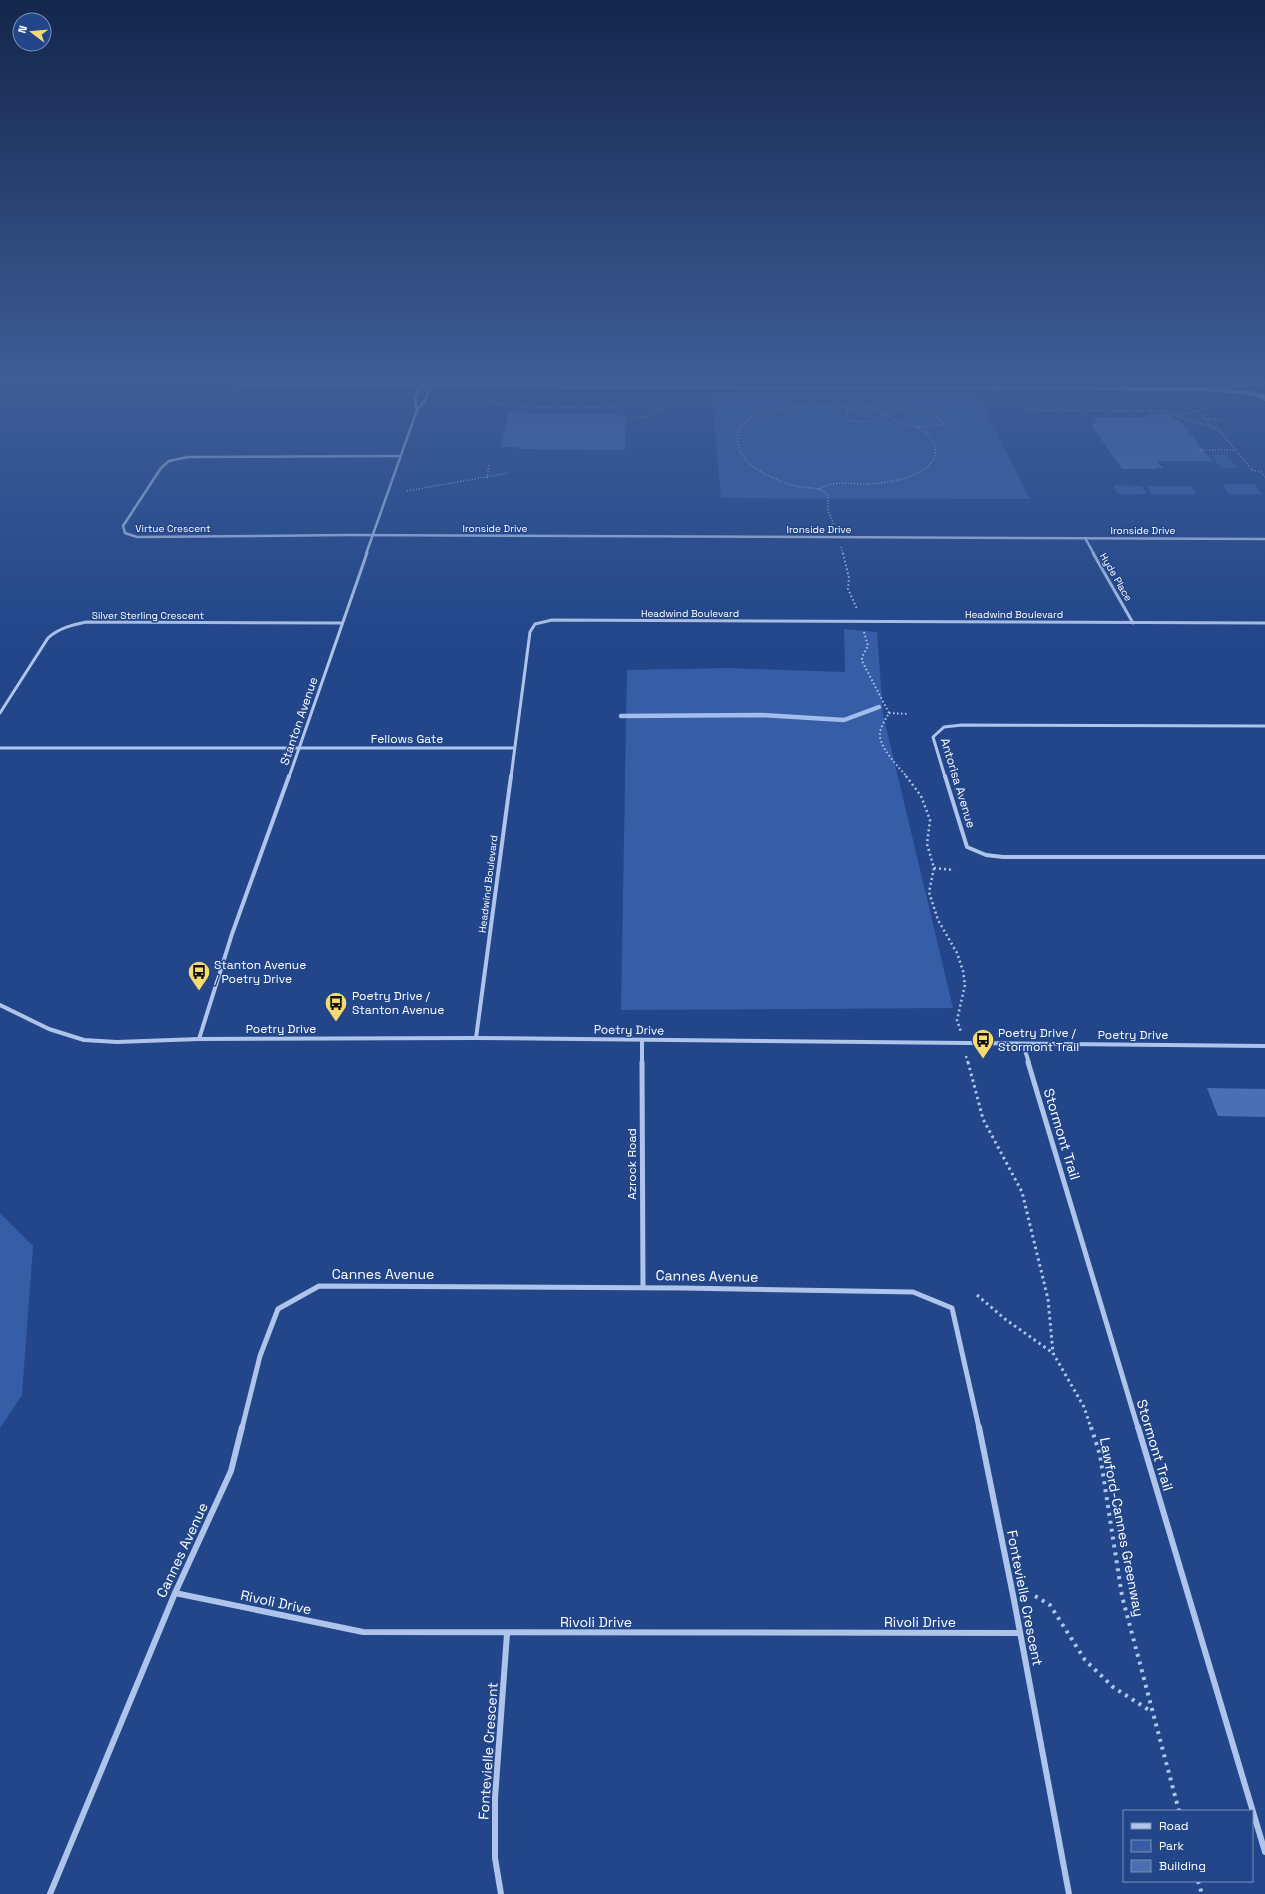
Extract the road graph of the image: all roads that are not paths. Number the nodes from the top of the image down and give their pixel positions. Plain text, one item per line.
1 (162, 467) edge
2 (396, 467) edge
3 (373, 535) junction
4 (1085, 538) junction
5 (1265, 539) edge
6 (342, 623) junction
7 (1133, 623) junction
8 (1265, 623) edge
9 (0, 713) edge
10 (1265, 726) edge
11 (300, 747) junction
12 (0, 748) edge
13 (514, 748) junction
14 (1265, 857) edge
15 (0, 1005) edge
16 (476, 1038) junction
17 (200, 1039) junction
18 (642, 1040) junction
19 (1023, 1044) junction
20 (1265, 1046) edge
21 (643, 1287) junction
22 (952, 1308) joint
23 (175, 1594) junction
24 (1020, 1633) junction
25 (507, 1634) junction
26 (1252, 1810) edge
27 (1253, 1812) edge
28 (1265, 1852) edge
29 (50, 1894) edge
30 (501, 1894) edge
31 (1069, 1894) edge

1 - 3 street, Virtue Crescent
2 - 3 street, Stanton Avenue
3 - 4 street, Ironside Drive
3 - 6 street, Stanton Avenue
4 - 5 street, Ironside Drive
4 - 7 street, Hyde Place
6 - 9 street, Silver Sterling Crescent
6 - 11 street, Stanton Avenue
7 - 8 street, Headwind Boulevard
7 - 13 street, Headwind Boulevard
10 - 14 street, Antorisa Avenue
11 - 12 street
11 - 13 street, Fellows Gate
11 - 17 street, Stanton Avenue
13 - 16 street, Headwind Boulevard
15 - 17 street, Poetry Drive
16 - 17 street, Poetry Drive
16 - 18 street, Poetry Drive
18 - 19 street, Poetry Drive
18 - 21 street, Azrock Road
19 - 20 street, Poetry Drive
19 - 26 street, Stormont Trail
21 - 22 street, Cannes Avenue
21 - 23 street, Cannes Avenue
22 - 24 street, Fontevielle Crescent
23 - 25 street, Rivoli Drive
23 - 29 street, Cannes Avenue
24 - 25 street, Rivoli Drive
24 - 31 street, Fontevielle Crescent
25 - 30 street, Fontevielle Crescent
27 - 28 street, Stormont Trail

